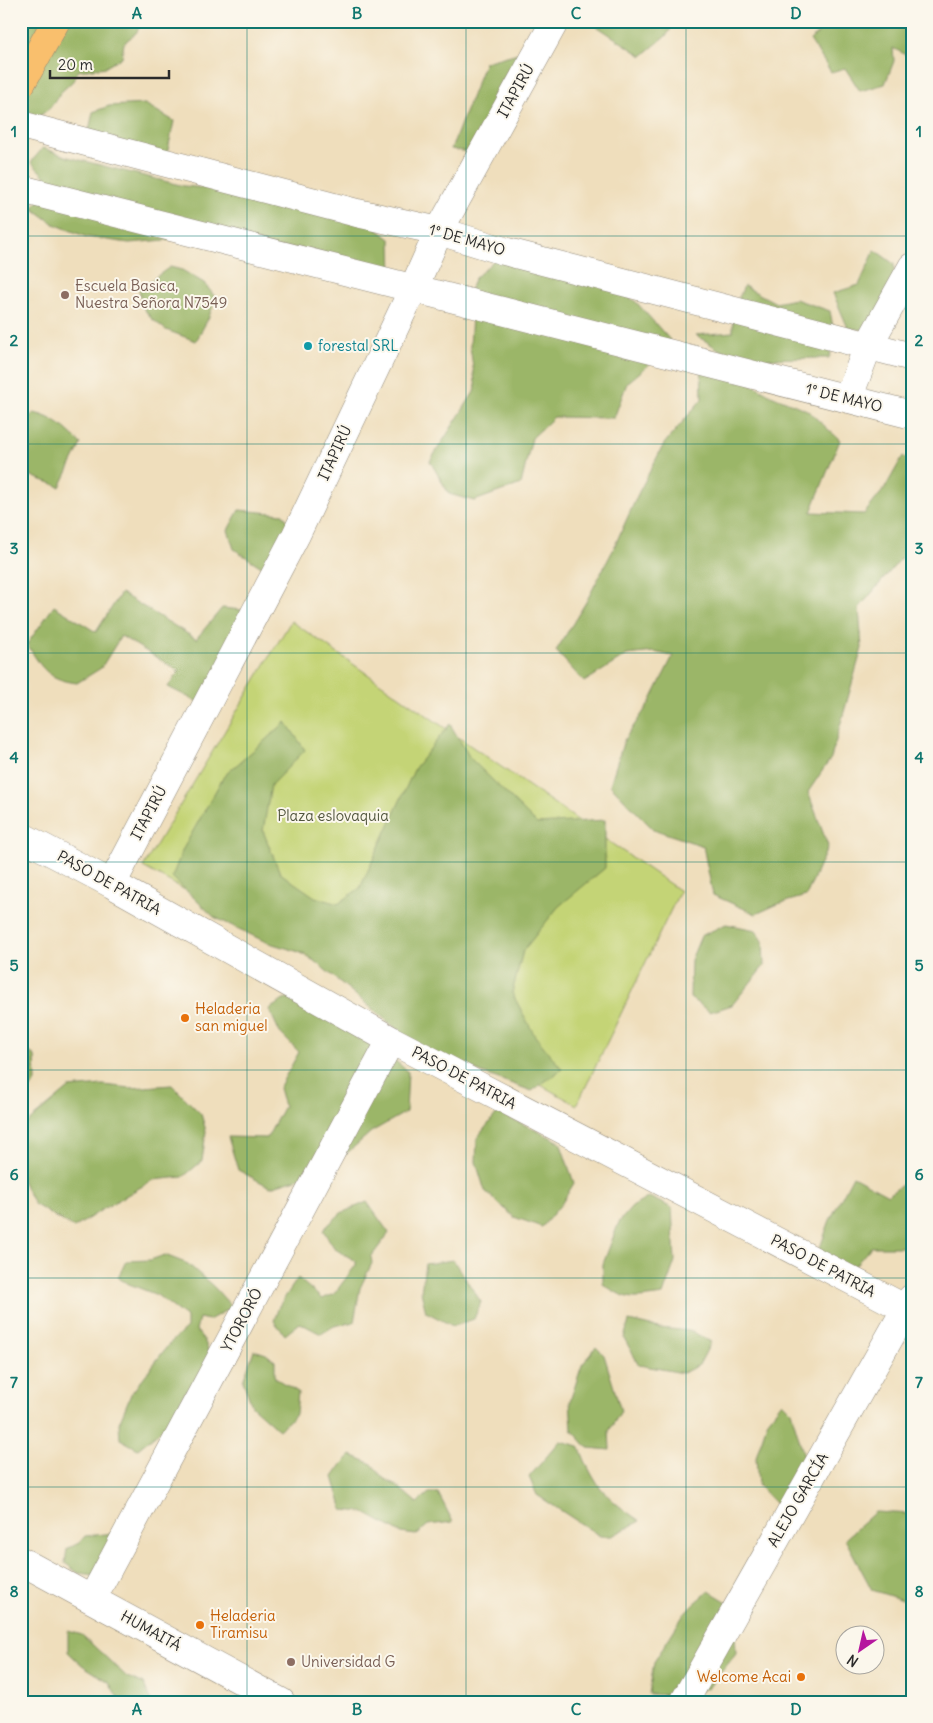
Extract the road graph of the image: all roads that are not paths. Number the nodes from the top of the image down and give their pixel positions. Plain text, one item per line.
1 (56, 21) edge
2 (555, 21) edge
3 (21, 84) edge
4 (21, 125) edge
5 (21, 189) edge
6 (439, 231) junction
7 (912, 267) edge
8 (414, 287) junction
9 (868, 346) junction
10 (912, 357) edge
11 (848, 399) junction
12 (912, 415) edge
13 (21, 836) edge
14 (112, 884) junction
15 (391, 1040) junction
16 (910, 1306) edge
17 (21, 1561) edge
18 (92, 1599) junction
19 (281, 1702) edge
20 (684, 1702) edge

1 - 3 main road
2 - 6 street, ITAPIRÚ
4 - 6 street, 1° DE MAYO
5 - 8 street, 1° DE MAYO
6 - 8 street, ITAPIRÚ
6 - 9 street, 1° DE MAYO
7 - 9 street
8 - 11 street, 1° DE MAYO
8 - 14 street, ITAPIRÚ
9 - 10 street, 1° DE MAYO
9 - 11 street
11 - 12 street, 1° DE MAYO
13 - 14 street, PASO DE PATRIA
14 - 15 street, PASO DE PATRIA
15 - 16 street, PASO DE PATRIA
15 - 18 street, YTORORÓ
16 - 20 street, ALEJO GARCÍA
17 - 18 street, HUMAITÁ
18 - 19 street, HUMAITÁ

